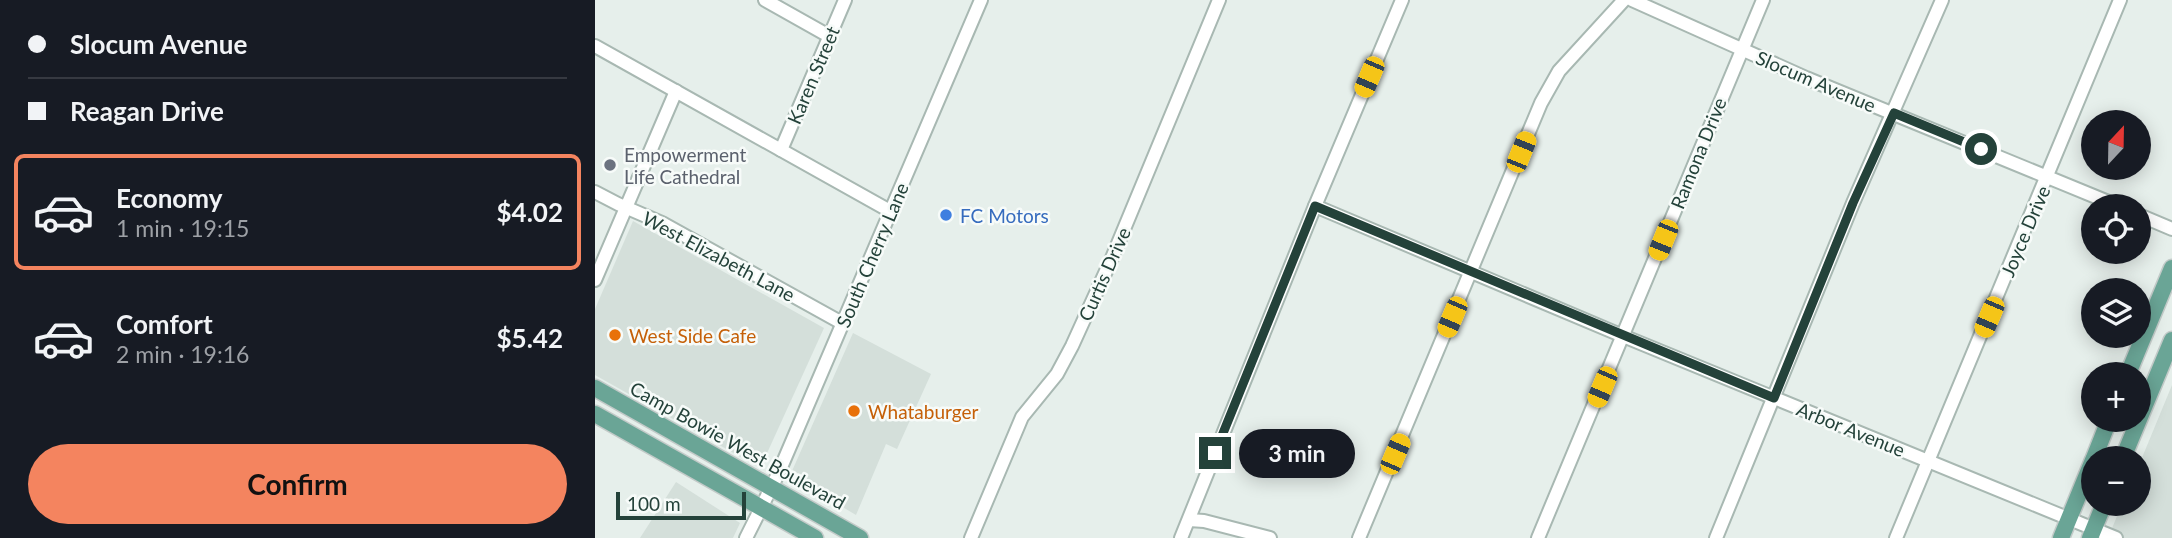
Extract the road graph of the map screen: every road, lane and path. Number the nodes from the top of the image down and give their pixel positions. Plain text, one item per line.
1 (765, 0) edge
2 (845, 0) edge
3 (981, 0) edge
4 (1219, 0) edge
5 (1402, 0) edge
6 (1624, 0) edge
7 (1632, 0) edge
8 (1763, 0) edge
9 (1942, 0) edge
10 (2120, 0) edge
11 (829, 36) junction
12 (595, 46) edge
13 (1741, 50) junction
14 (676, 91) junction
15 (1894, 113) junction
16 (781, 150) junction
17 (2047, 177) junction
18 (595, 192) edge
19 (2089, 194) edge
20 (1315, 206) junction
21 (626, 207) junction
22 (890, 211) junction
23 (2151, 220) edge
24 (2172, 229) edge
25 (2172, 268) edge
26 (1471, 273) junction
27 (595, 280) edge
28 (842, 323) junction
29 (1623, 336) junction
30 (2172, 340) edge
31 (2133, 362) edge
32 (595, 388) edge
33 (1774, 398) junction
34 (595, 414) edge
35 (2128, 446) edge
36 (1928, 460) junction
37 (772, 488) junction
38 (2081, 488) edge
39 (761, 508) junction
40 (2099, 516) edge
41 (2069, 518) junction
42 (1189, 520) junction
43 (2092, 533) edge
44 (746, 538) edge
45 (815, 538) edge
46 (860, 538) edge
47 (971, 538) edge
48 (1181, 538) edge
49 (1270, 538) edge
50 (1359, 538) edge
51 (1538, 538) edge
52 (1716, 538) edge
53 (1896, 538) edge
54 (2061, 538) edge
55 (2116, 538) edge

1 - 11 street
2 - 11 street, Karen Street
3 - 22 street, South Cherry Lane
4 - 47 street, Curtis Drive
5 - 20 street
6 - 26 street
7 - 13 street, Slocum Avenue
8 - 13 street, Ramona Drive
9 - 15 street
10 - 17 street, Joyce Drive
11 - 16 street, Karen Street
12 - 14 street
13 - 15 street, Slocum Avenue
13 - 29 street, Ramona Drive
14 - 16 street
14 - 21 street
15 - 17 street, Slocum Avenue
15 - 33 street
16 - 22 street
17 - 19 street, Slocum Avenue
17 - 36 street, Joyce Drive
18 - 21 street, West Elizabeth Lane
20 - 26 street, Arbor Avenue
20 - 42 street
21 - 27 street
21 - 28 street, West Elizabeth Lane
22 - 28 street, South Cherry Lane
23 - 24 street
25 - 31 main road
26 - 29 street, Arbor Avenue
26 - 50 street
28 - 37 street, South Cherry Lane
29 - 33 street, Arbor Avenue
29 - 51 street, Ramona Drive
30 - 35 main road
32 - 37 main road, Camp Bowie West Boulevard
33 - 36 street, Arbor Avenue
33 - 52 street
34 - 39 main road
36 - 41 street, Arbor Avenue
36 - 53 street, Joyce Drive
37 - 39 street, South Cherry Lane
37 - 46 main road, Camp Bowie West Boulevard
38 - 41 main road
39 - 44 street, South Cherry Lane
39 - 45 main road
40 - 43 main road
41 - 43 street, Arbor Avenue
41 - 54 main road
42 - 48 street
42 - 49 street
43 - 55 street, Arbor Avenue

